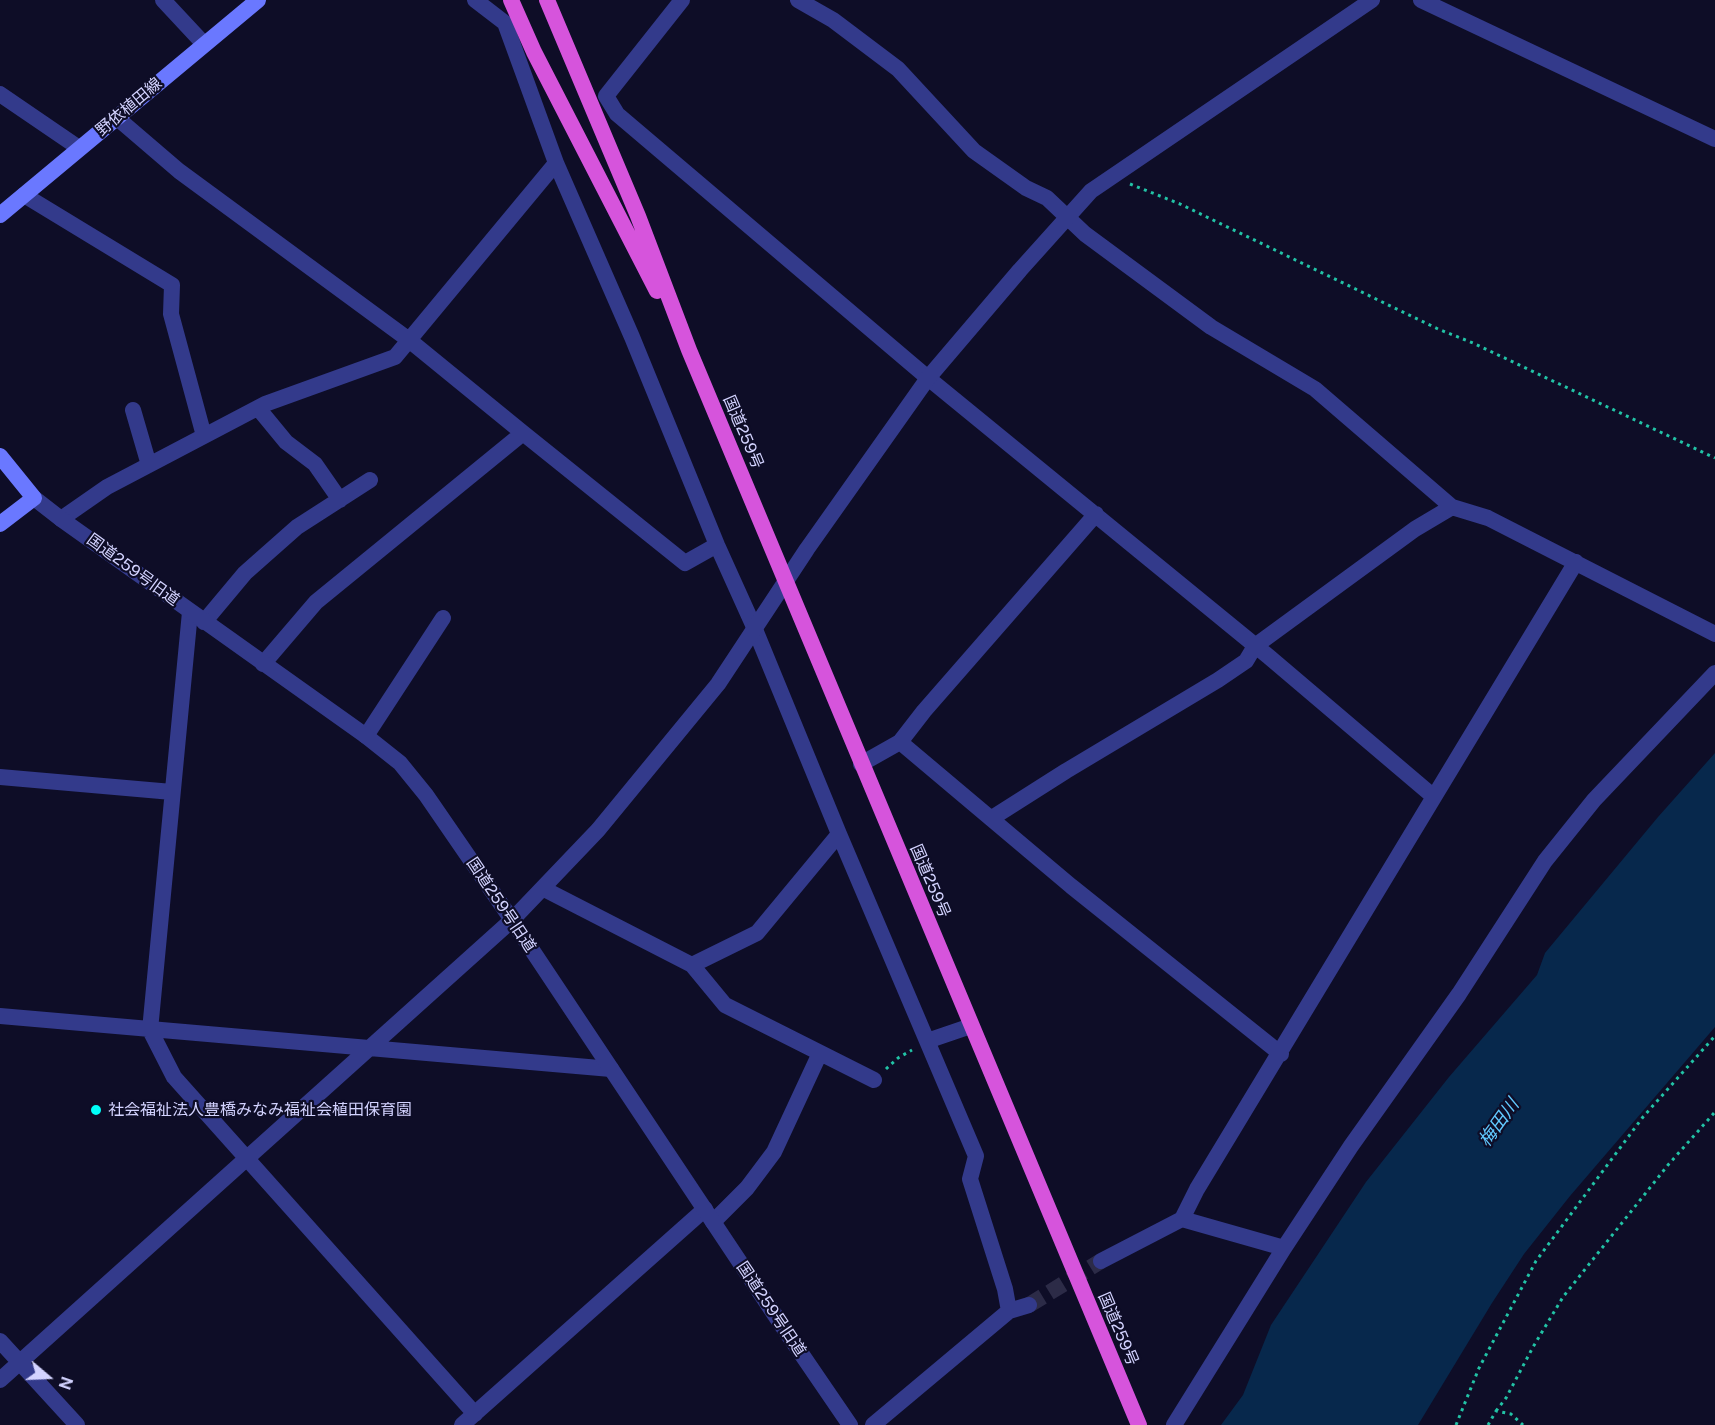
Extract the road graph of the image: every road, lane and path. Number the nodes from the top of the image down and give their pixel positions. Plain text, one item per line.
1 (163, 0) edge
2 (258, 0) edge
3 (476, 0) edge
4 (511, 0) edge
5 (547, 0) edge
6 (682, 0) edge
7 (798, 0) edge
8 (1372, 0) edge
9 (1421, 0) edge
10 (204, 44) junction
11 (0, 94) edge
12 (116, 117) junction
13 (1715, 139) edge
14 (79, 148) junction
15 (556, 163) junction
16 (1112, 177) junction
17 (24, 195) junction
18 (0, 215) edge
19 (1067, 218) junction
20 (409, 340) junction
21 (689, 350) junction
22 (928, 378) junction
23 (258, 408) junction
24 (133, 410) dead end
25 (523, 433) junction
26 (204, 436) junction
27 (0, 456) edge
28 (1715, 458) edge
29 (149, 465) junction
30 (370, 480) dead end
31 (34, 498) junction
32 (340, 500) junction
33 (1452, 507) junction
34 (1096, 514) junction
35 (60, 519) junction
36 (0, 524) edge
37 (717, 545) junction
38 (1576, 562) junction
39 (785, 581) junction
40 (190, 612) junction
41 (443, 618) dead end
42 (204, 622) junction
43 (754, 627) junction
44 (1715, 634) edge
45 (1255, 646) junction
46 (263, 663) junction
47 (1715, 673) edge
48 (366, 736) junction
49 (900, 742) junction
50 (861, 764) junction
51 (0, 777) edge
52 (172, 792) junction
53 (1434, 797) junction
54 (992, 818) junction
55 (839, 834) junction
56 (544, 889) junction
57 (512, 920) junction
58 (692, 965) junction
59 (0, 1016) edge
60 (971, 1026) junction
61 (150, 1030) junction
62 (1715, 1036) edge
63 (927, 1041) junction
64 (369, 1047) junction
65 (820, 1053) junction
66 (1281, 1054) junction
67 (611, 1069) junction
68 (874, 1080) joint
69 (1715, 1112) edge
70 (246, 1159) junction
71 (709, 1216) junction
72 (1182, 1219) junction
73 (1284, 1248) junction
74 (1101, 1261) tunnel mouth
75 (1029, 1305) tunnel mouth
76 (1009, 1311) junction
77 (0, 1341) edge
78 (20, 1362) junction
79 (0, 1380) edge
80 (1496, 1411) junction
81 (475, 1413) junction
82 (77, 1425) edge
83 (462, 1425) edge
84 (850, 1425) edge
85 (873, 1425) edge
86 (1139, 1425) edge
87 (1174, 1425) edge
88 (1456, 1425) edge
89 (1488, 1425) edge
90 (1523, 1425) edge

1 - 10 street
2 - 10 main road, 野依植田線
3 - 15 street
4 - 21 highway, 国道259号
5 - 21 highway, 国道259号
6 - 22 street
7 - 19 street
8 - 16 street
9 - 13 street
10 - 12 main road, 野依植田線
11 - 14 street
12 - 14 main road, 野依植田線
12 - 20 street
14 - 17 main road, 野依植田線
15 - 20 street
15 - 37 street
16 - 19 street
16 - 28 path
17 - 18 main road, 野依植田線
17 - 26 street
19 - 22 street
19 - 33 street
20 - 23 street
20 - 25 street
21 - 39 highway, 国道259号
22 - 34 street
22 - 39 street
23 - 26 street
23 - 32 street
24 - 29 street
25 - 37 street
25 - 46 street
26 - 29 street
27 - 31 main road
29 - 35 street
30 - 32 street
31 - 35 street, 国道259号旧道
31 - 36 main road
32 - 42 street
33 - 38 street
33 - 45 street
34 - 45 street
34 - 49 street
35 - 40 street, 国道259号旧道
37 - 43 street
38 - 44 street
38 - 53 street
39 - 43 street
39 - 50 highway, 国道259号
40 - 42 street, 国道259号旧道
40 - 52 street
41 - 48 street
42 - 46 street, 国道259号旧道
43 - 55 street
43 - 56 street
45 - 53 street
45 - 54 street
46 - 48 street, 国道259号旧道
47 - 73 street
48 - 57 street, 国道259号旧道
49 - 50 street
49 - 54 street
50 - 60 highway, 国道259号
51 - 52 street
52 - 61 street
53 - 66 street
54 - 66 street
55 - 58 street
55 - 63 street
56 - 57 street
56 - 58 street
57 - 64 street
57 - 67 street, 国道259号旧道
58 - 65 street
59 - 61 street
60 - 63 street
60 - 86 highway, 国道259号
61 - 64 street
61 - 70 street
62 - 88 path
63 - 68 path
63 - 76 street
64 - 67 street
64 - 70 street
65 - 68 street
65 - 71 street
66 - 72 street
67 - 71 street, 国道259号旧道
69 - 80 path
70 - 78 street
70 - 81 street
71 - 81 street
71 - 84 street, 国道259号旧道
72 - 73 street
72 - 74 street
73 - 87 street
75 - 76 street
76 - 85 street
77 - 78 street
78 - 79 street
78 - 82 street
80 - 89 path
80 - 90 path
81 - 83 street

